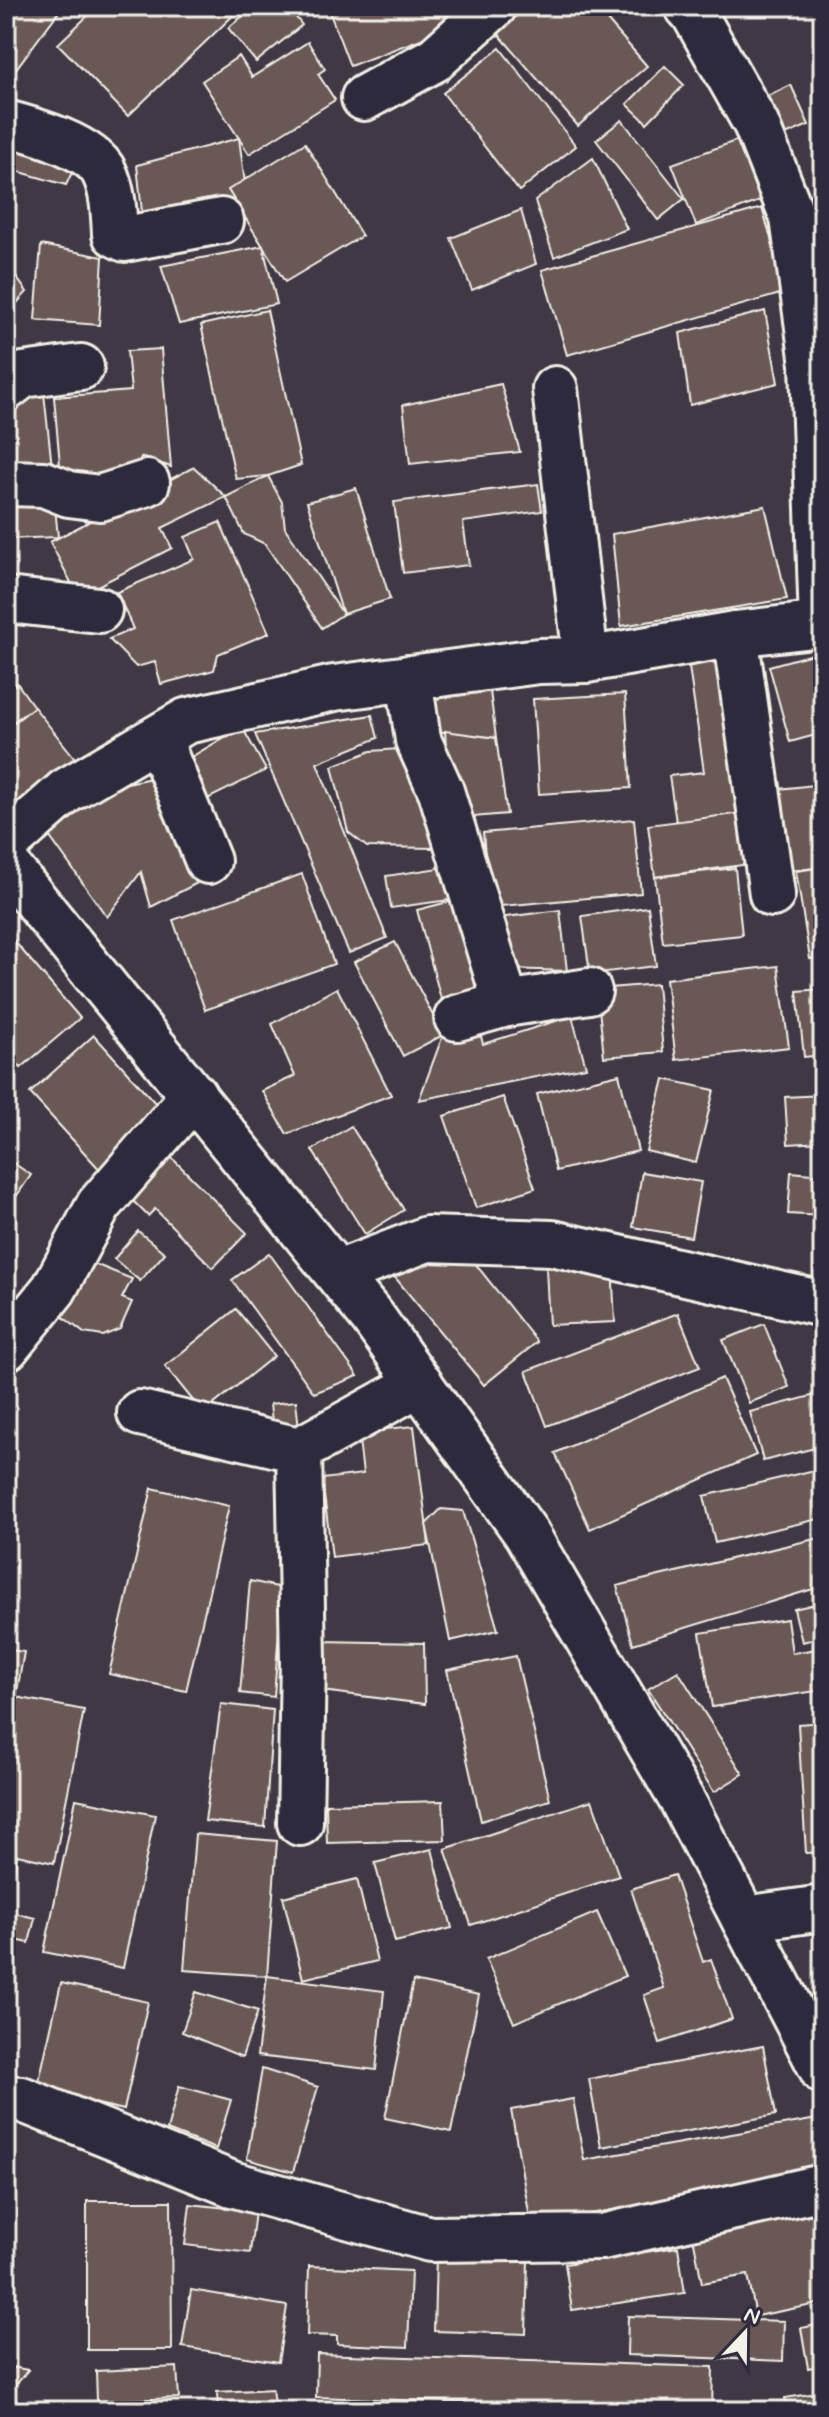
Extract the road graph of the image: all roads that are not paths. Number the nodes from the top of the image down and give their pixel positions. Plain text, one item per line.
1 (687, 6) edge
2 (477, 12) edge
3 (364, 98) dead end
4 (6, 123) edge
5 (221, 221) dead end
6 (81, 367) dead end
7 (6, 388) edge
8 (555, 389) dead end
9 (6, 483) edge
10 (147, 483) dead end
11 (6, 600) edge
12 (99, 610) dead end
13 (823, 624) edge
14 (735, 634) junction
15 (586, 660) junction
16 (409, 678) junction
17 (158, 738) junction
18 (6, 844) edge
19 (208, 861) dead end
20 (6, 864) edge
21 (772, 894) dead end
22 (589, 991) dead end
23 (506, 1004) junction
24 (457, 1018) dead end
25 (194, 1095) junction
26 (338, 1273) junction
27 (823, 1304) edge
28 (6, 1348) edge
29 (420, 1383) junction
30 (140, 1413) dead end
31 (299, 1450) junction
32 (300, 1823) dead end
33 (823, 1908) edge
34 (744, 1919) junction
35 (823, 2071) edge
36 (6, 2098) edge
37 (823, 2187) edge

1 - 13 street
2 - 3 street
4 - 5 street
6 - 7 street
8 - 15 street
9 - 10 street
11 - 12 street
13 - 14 street
14 - 15 street
14 - 21 street
15 - 16 street
16 - 17 street
16 - 23 street
17 - 18 street
17 - 19 street
20 - 25 street
22 - 23 street
23 - 24 street
25 - 26 street
25 - 28 street
26 - 27 street
26 - 29 street
29 - 31 street
29 - 34 street
30 - 31 street
31 - 32 street
33 - 34 street
34 - 35 street
36 - 37 street

